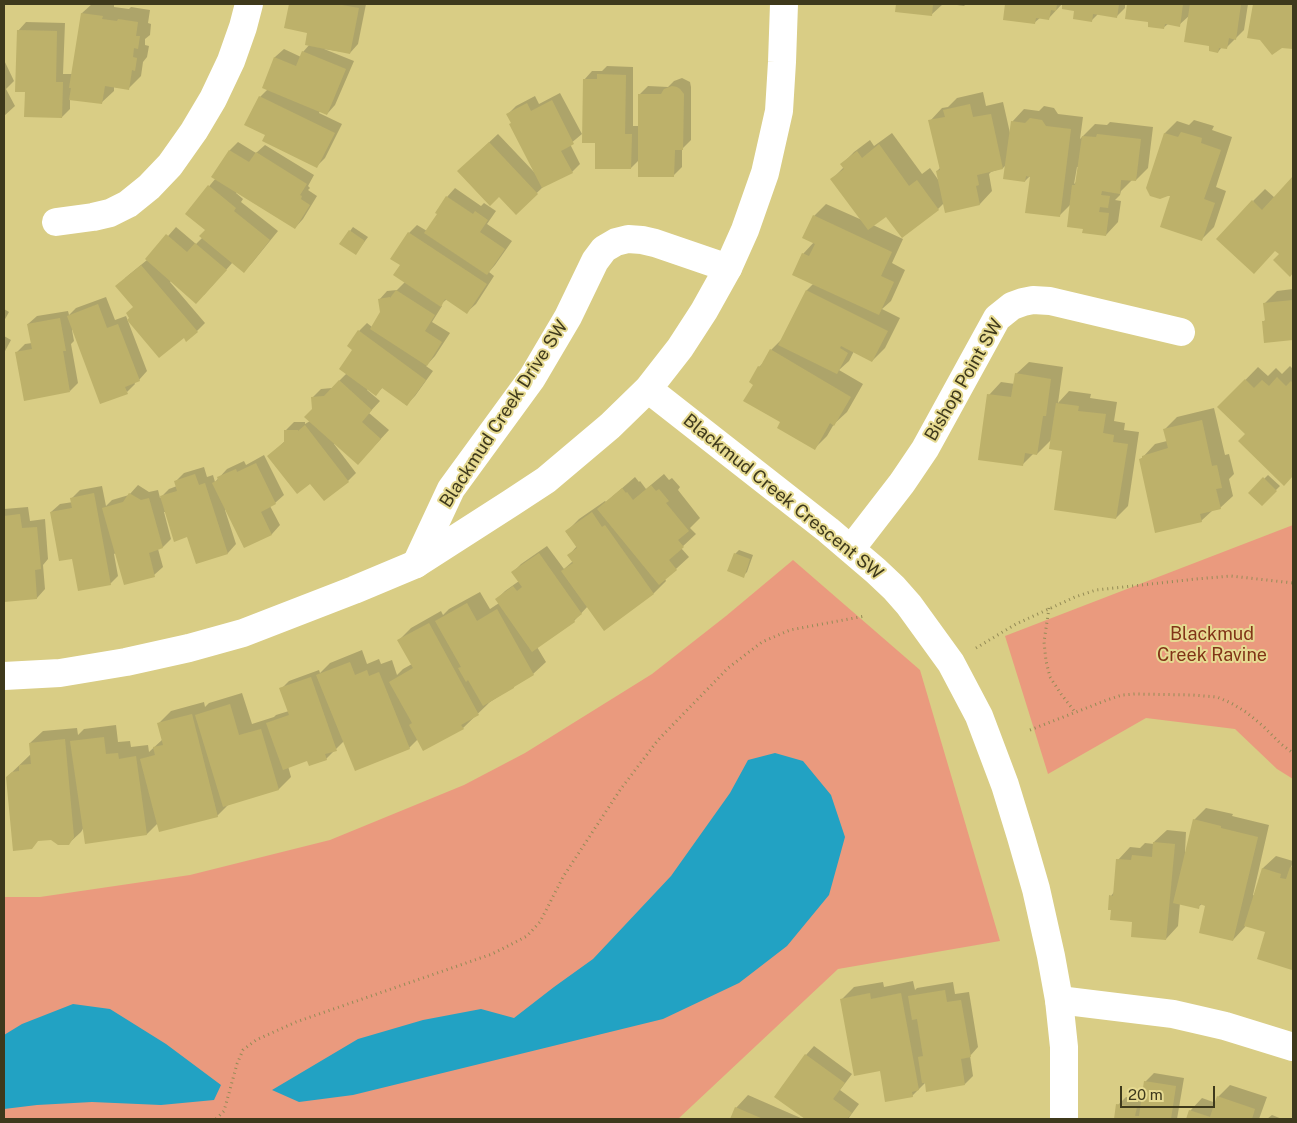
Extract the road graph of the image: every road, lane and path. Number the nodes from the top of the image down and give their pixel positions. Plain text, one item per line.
1 (249, 4) edge
2 (784, 4) edge
3 (56, 222) dead end
4 (728, 268) junction
5 (1181, 332) dead end
6 (648, 389) junction
7 (851, 549) junction
8 (416, 564) junction
9 (1293, 583) edge
10 (1049, 608) junction
11 (865, 616) dead end
12 (975, 649) dead end
13 (4, 676) edge
14 (1075, 712) junction
15 (1030, 730) dead end
16 (1293, 753) edge
17 (1059, 1000) junction
18 (1293, 1047) edge
19 (216, 1119) edge
20 (1064, 1119) edge

1 - 3 street
2 - 4 street, Blackmud Creek Drive SW
4 - 6 street, Blackmud Creek Drive SW
4 - 8 street, Blackmud Creek Drive SW
5 - 7 street, Bishop Point SW
6 - 7 street, Blackmud Creek Crescent SW
6 - 8 street, Blackmud Creek Drive SW
7 - 17 street, Blackmud Creek Crescent SW
8 - 13 street, Blackmud Creek Drive SW
9 - 10 path
10 - 12 path
10 - 14 path
11 - 19 path
14 - 15 path
14 - 16 path
17 - 18 street
17 - 20 street, Blackmud Creek Crescent SW

